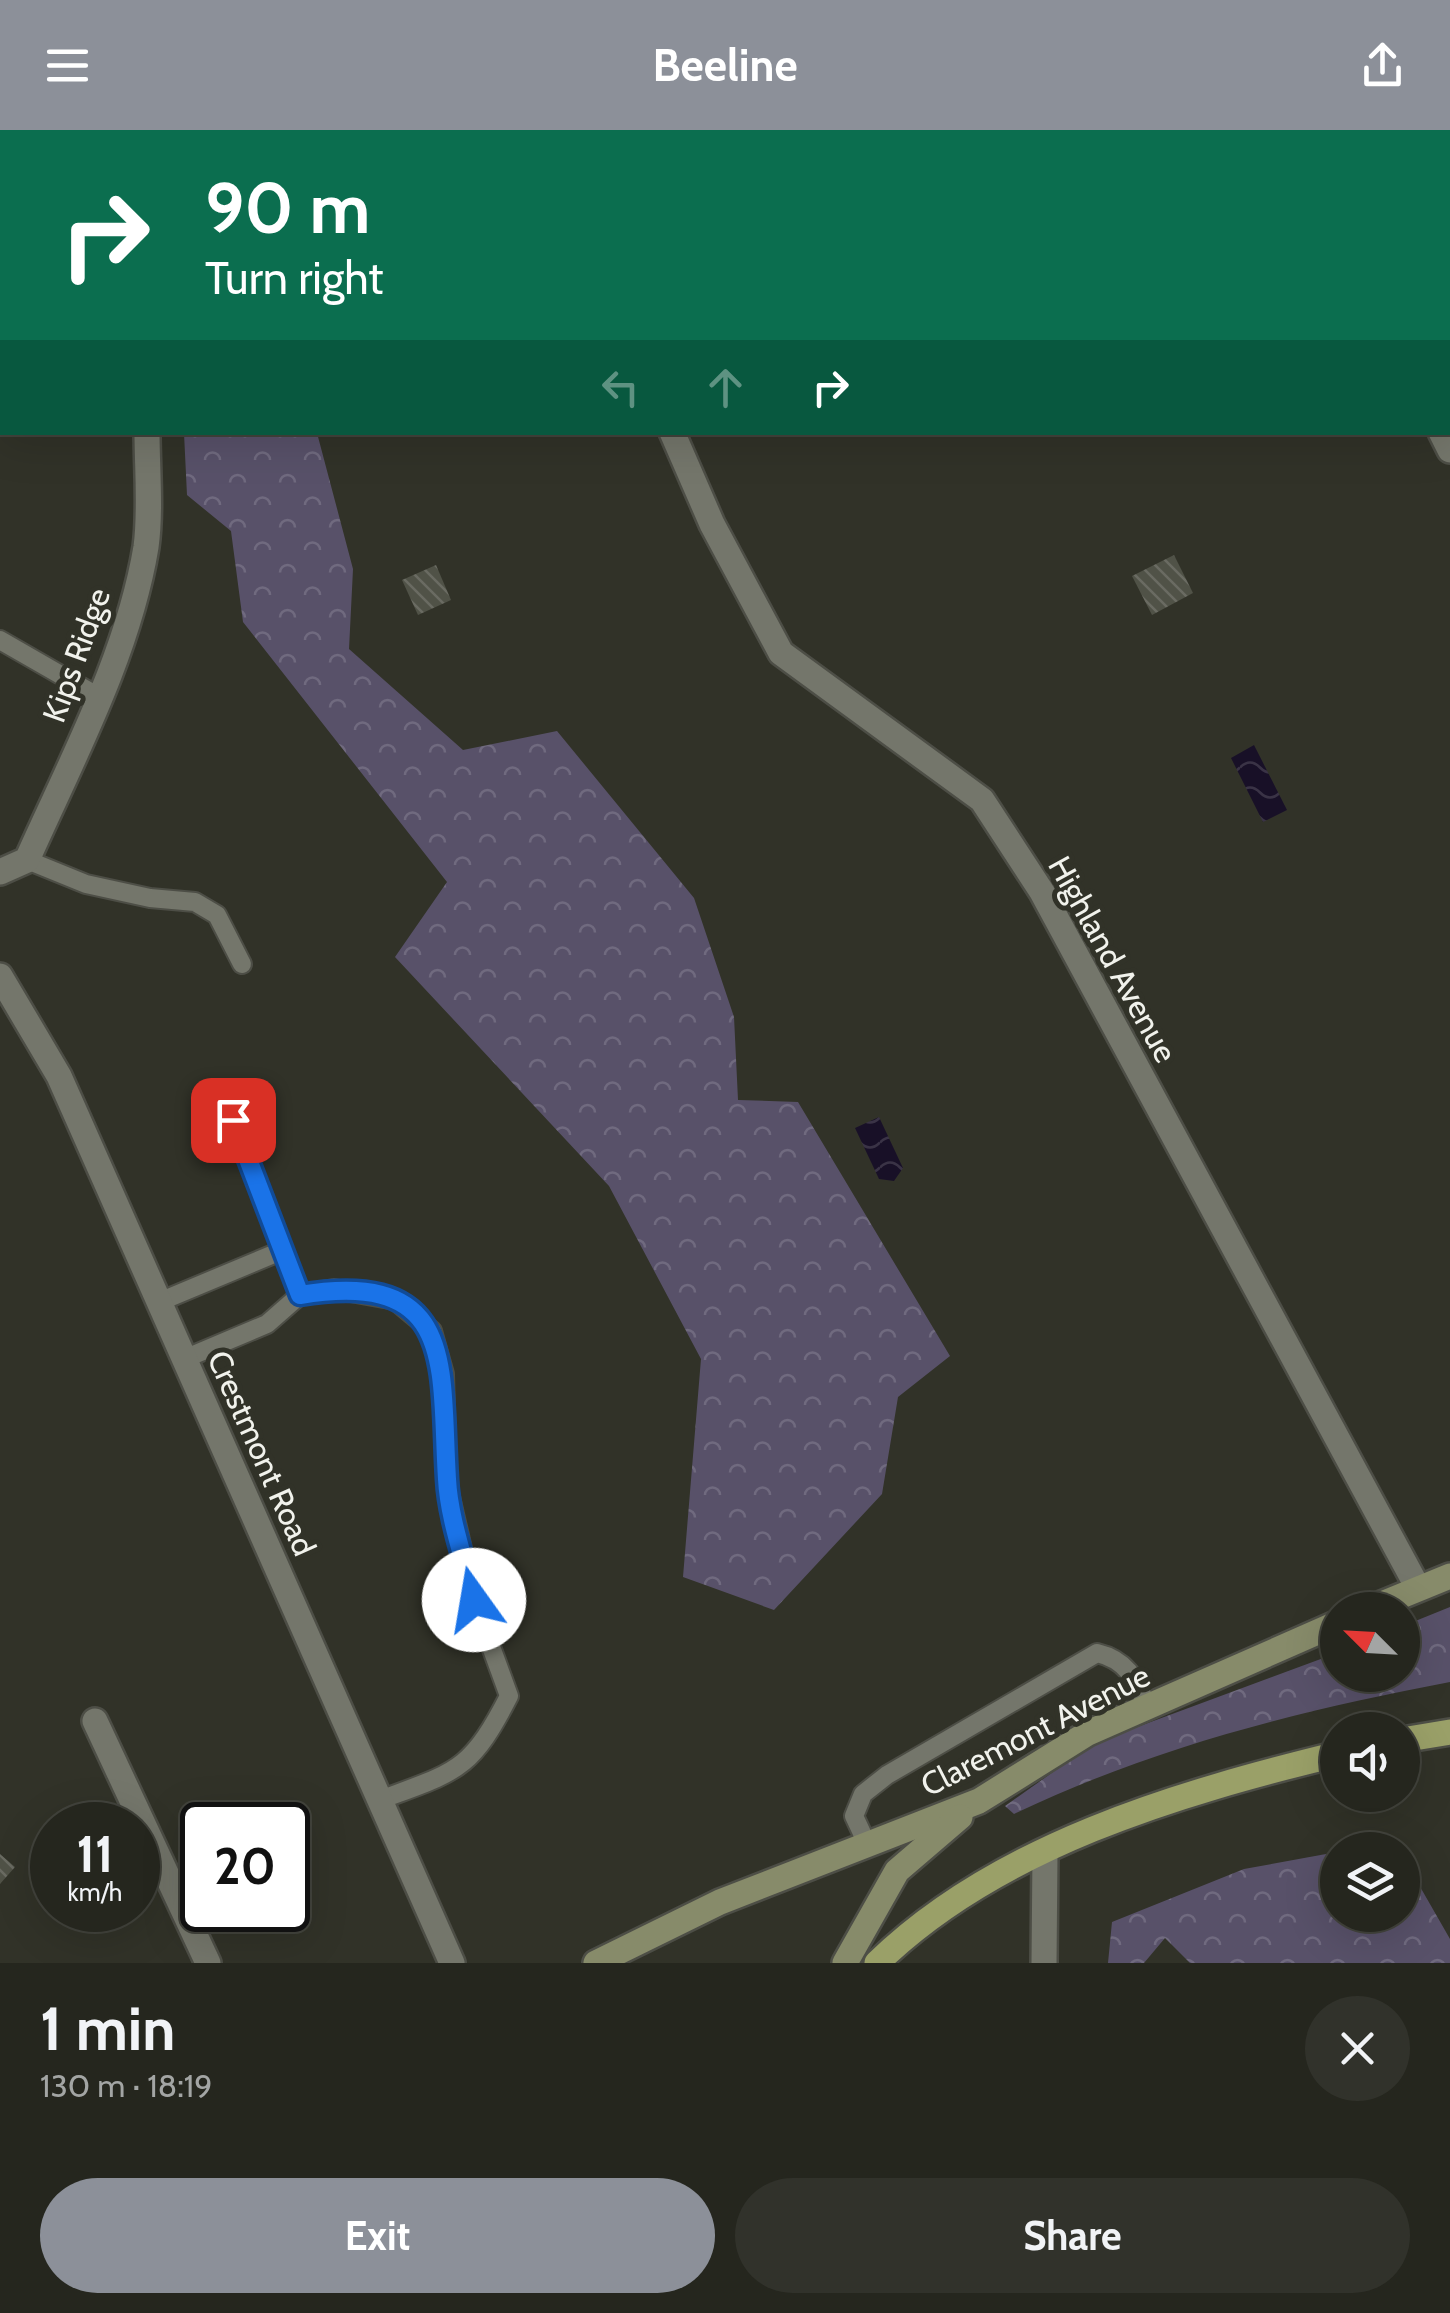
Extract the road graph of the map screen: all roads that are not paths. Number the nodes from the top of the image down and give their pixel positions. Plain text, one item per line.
1 (147, 435) edge
2 (673, 435) edge
3 (0, 640) edge
4 (99, 697) junction
5 (28, 860) junction
6 (0, 872) edge
7 (242, 964) dead end
8 (0, 976) edge
9 (233, 1120) dead end
10 (280, 1250) junction
11 (300, 1295) junction
12 (159, 1302) junction
13 (184, 1359) junction
14 (1450, 1576) edge
15 (1418, 1588) junction
16 (1409, 1592) edge
17 (1320, 1630) edge
18 (1146, 1706) junction
19 (95, 1721) dead end
20 (1450, 1732) edge
21 (1420, 1737) edge
22 (1320, 1759) edge
23 (380, 1800) junction
24 (980, 1801) junction
25 (868, 1846) junction
26 (1045, 1854) junction
27 (208, 1963) edge
28 (452, 1963) edge
29 (596, 1963) edge
30 (845, 1963) edge
31 (877, 1963) edge
32 (1044, 1963) edge

1 - 4 street, Kips Ridge
2 - 15 street, Highland Avenue
3 - 4 lane
4 - 5 street, Kips Ridge
5 - 6 street
5 - 7 lane
8 - 12 street, Crestmont Road
9 - 10 lane
10 - 11 lane
10 - 12 lane
11 - 13 lane
11 - 23 lane
12 - 13 street, Crestmont Road
13 - 23 street, Crestmont Road
14 - 15 street
15 - 16 street
17 - 18 street, Claremont Avenue
18 - 24 street, Claremont Avenue
18 - 25 lane
19 - 27 street
20 - 21 main road
22 - 26 main road
23 - 28 street, Crestmont Road
24 - 25 street, Claremont Avenue
24 - 30 street
25 - 29 street, Claremont Avenue
26 - 31 main road
26 - 32 street

